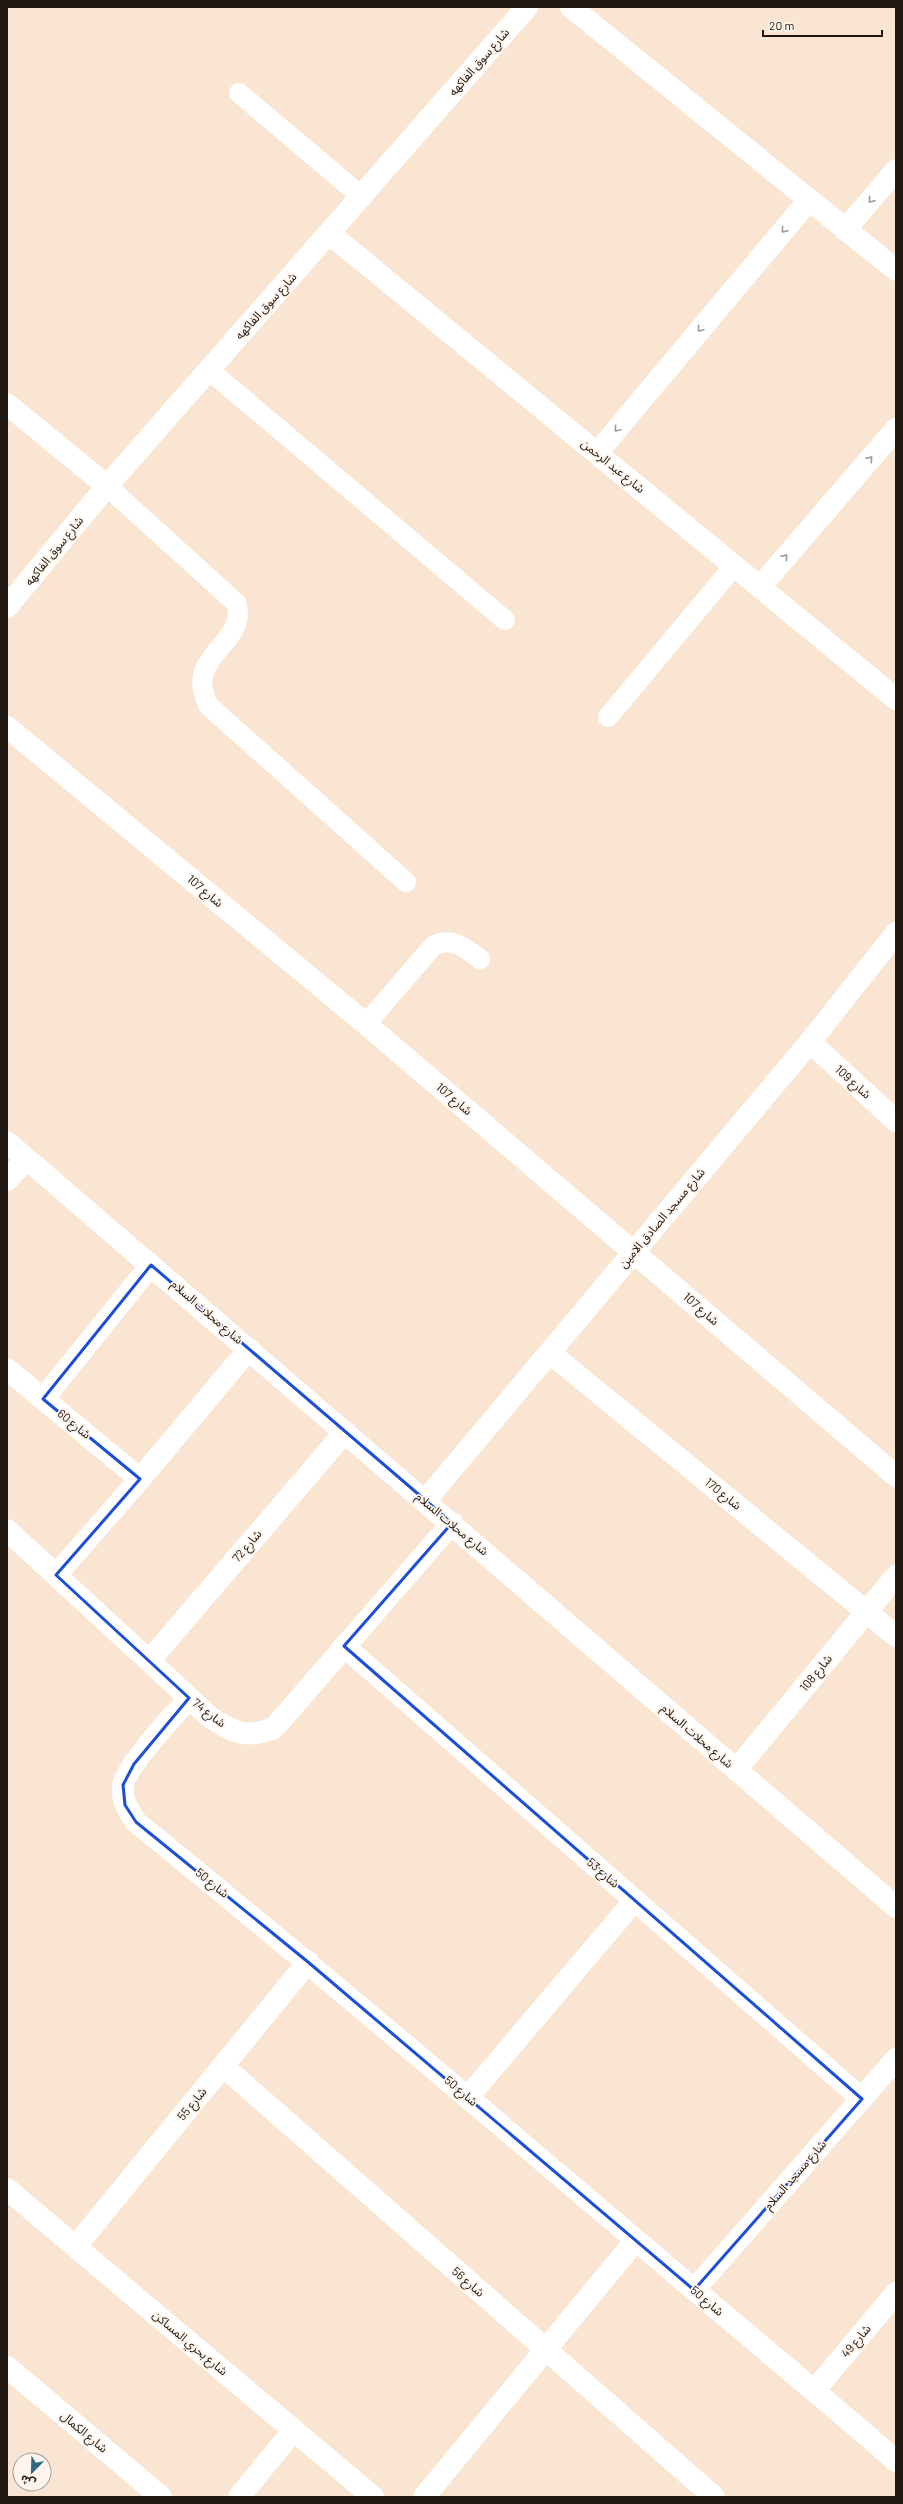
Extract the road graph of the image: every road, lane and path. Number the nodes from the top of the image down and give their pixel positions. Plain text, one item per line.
1 (527, 7) edge
2 (571, 7) edge
3 (239, 93) dead end
4 (896, 170) edge
5 (362, 197) junction
6 (809, 200) junction
7 (845, 230) junction
8 (330, 234) junction
9 (896, 270) edge
10 (210, 370) junction
11 (7, 404) edge
12 (896, 429) edge
13 (597, 453) junction
14 (107, 486) junction
15 (734, 566) junction
16 (760, 587) junction
17 (7, 607) edge
18 (505, 620) dead end
19 (896, 699) edge
20 (608, 717) dead end
21 (7, 727) edge
22 (406, 882) dead end
23 (896, 933) edge
24 (480, 959) dead end
25 (366, 1024) junction
26 (810, 1042) junction
27 (896, 1121) edge
28 (7, 1142) edge
29 (26, 1159) junction
30 (7, 1180) edge
31 (634, 1252) junction
32 (152, 1265) junction
33 (248, 1349) junction
34 (550, 1353) junction
35 (7, 1369) edge
36 (43, 1399) junction
37 (344, 1432) junction
38 (896, 1476) edge
39 (140, 1479) junction
40 (425, 1501) junction
41 (452, 1522) junction
42 (7, 1530) edge
43 (56, 1574) junction
44 (896, 1576) edge
45 (867, 1612) junction
46 (896, 1636) edge
47 (344, 1646) junction
48 (149, 1661) junction
49 (189, 1698) junction
50 (736, 1770) junction
51 (635, 1900) junction
52 (896, 1907) edge
53 (308, 1962) junction
54 (896, 2059) edge
55 (223, 2066) junction
56 (468, 2097) junction
57 (862, 2100) junction
58 (7, 2189) edge
59 (636, 2240) junction
60 (76, 2246) junction
61 (694, 2290) junction
62 (896, 2293) edge
63 (544, 2349) junction
64 (7, 2367) edge
65 (815, 2390) junction
66 (293, 2430) junction
67 (896, 2461) edge
68 (161, 2497) edge
69 (239, 2497) edge
70 (373, 2497) edge
71 (424, 2497) edge
72 (714, 2497) edge

1 - 5 street, شارع سوق الفاكهه
2 - 6 street
3 - 5 lane
4 -> 7 street
5 - 8 street, شارع سوق الفاكهه
6 - 7 street
6 -> 13 street
7 - 9 street
8 - 10 street, شارع سوق الفاكهه
8 - 13 street, شارع عبد الرحمن
10 - 14 street, شارع سوق الفاكهه
10 - 18 lane
11 - 14 street
16 -> 12 street
13 - 15 street, شارع عبد الرحمن
14 - 17 street, شارع سوق الفاكهه
14 - 22 lane
15 - 16 street, شارع عبد الرحمن
15 - 20 lane
16 - 19 street, شارع عبد الرحمن
21 - 25 street, شارع 107
23 - 26 street, شارع مسجد الصادق الامين
24 - 25 lane
25 - 31 street, شارع 107
26 - 27 street, شارع 109
26 - 31 street, شارع مسجد الصادق الامين
28 - 29 street, شارع محلات السلام
29 - 30 street
29 - 32 street, شارع محلات السلام
31 - 34 street, شارع مسجد الصادق الامين
31 - 38 street, شارع 107
32 - 33 street, شارع محلات السلام
32 - 36 street
33 - 37 street, شارع محلات السلام
33 - 39 street
34 - 40 street, شارع مسجد الصادق الامين
34 - 45 street, شارع 170
35 - 36 street, شارع 60
36 - 39 street, شارع 60
37 - 40 street, شارع محلات السلام
37 - 48 street, شارع 72
39 - 43 street
40 - 41 street, شارع محلات السلام
41 - 47 street, شارع 74
41 - 50 street, شارع محلات السلام
42 - 43 street, شارع 74
43 - 48 street, شارع 74
44 - 45 street, شارع 108
45 - 46 street, شارع 170
45 - 50 street, شارع 108
47 - 49 street, شارع 74
47 - 51 street, شارع 53
48 - 49 street, شارع 74
49 - 53 street, شارع 50
50 - 52 street, شارع محلات السلام
51 - 56 street
51 - 57 street, شارع 53
53 - 55 street, شارع 55
53 - 56 street, شارع 50
54 - 57 street, شارع مسجد السلام
55 - 60 street, شارع 55
55 - 63 street, شارع 56
56 - 59 street, شارع 50
57 - 61 street, شارع مسجد السلام
58 - 60 street, شارع بحري المساكن
59 - 61 street, شارع 50
59 - 63 street
60 - 66 street, شارع بحري المساكن
61 - 65 street, شارع 50
62 - 65 street, شارع 49
63 - 71 street
63 - 72 street, شارع 56
64 - 68 street, شارع الكمال
65 - 67 street, شارع 50
66 - 69 street
66 - 70 street, شارع بحري المساكن

